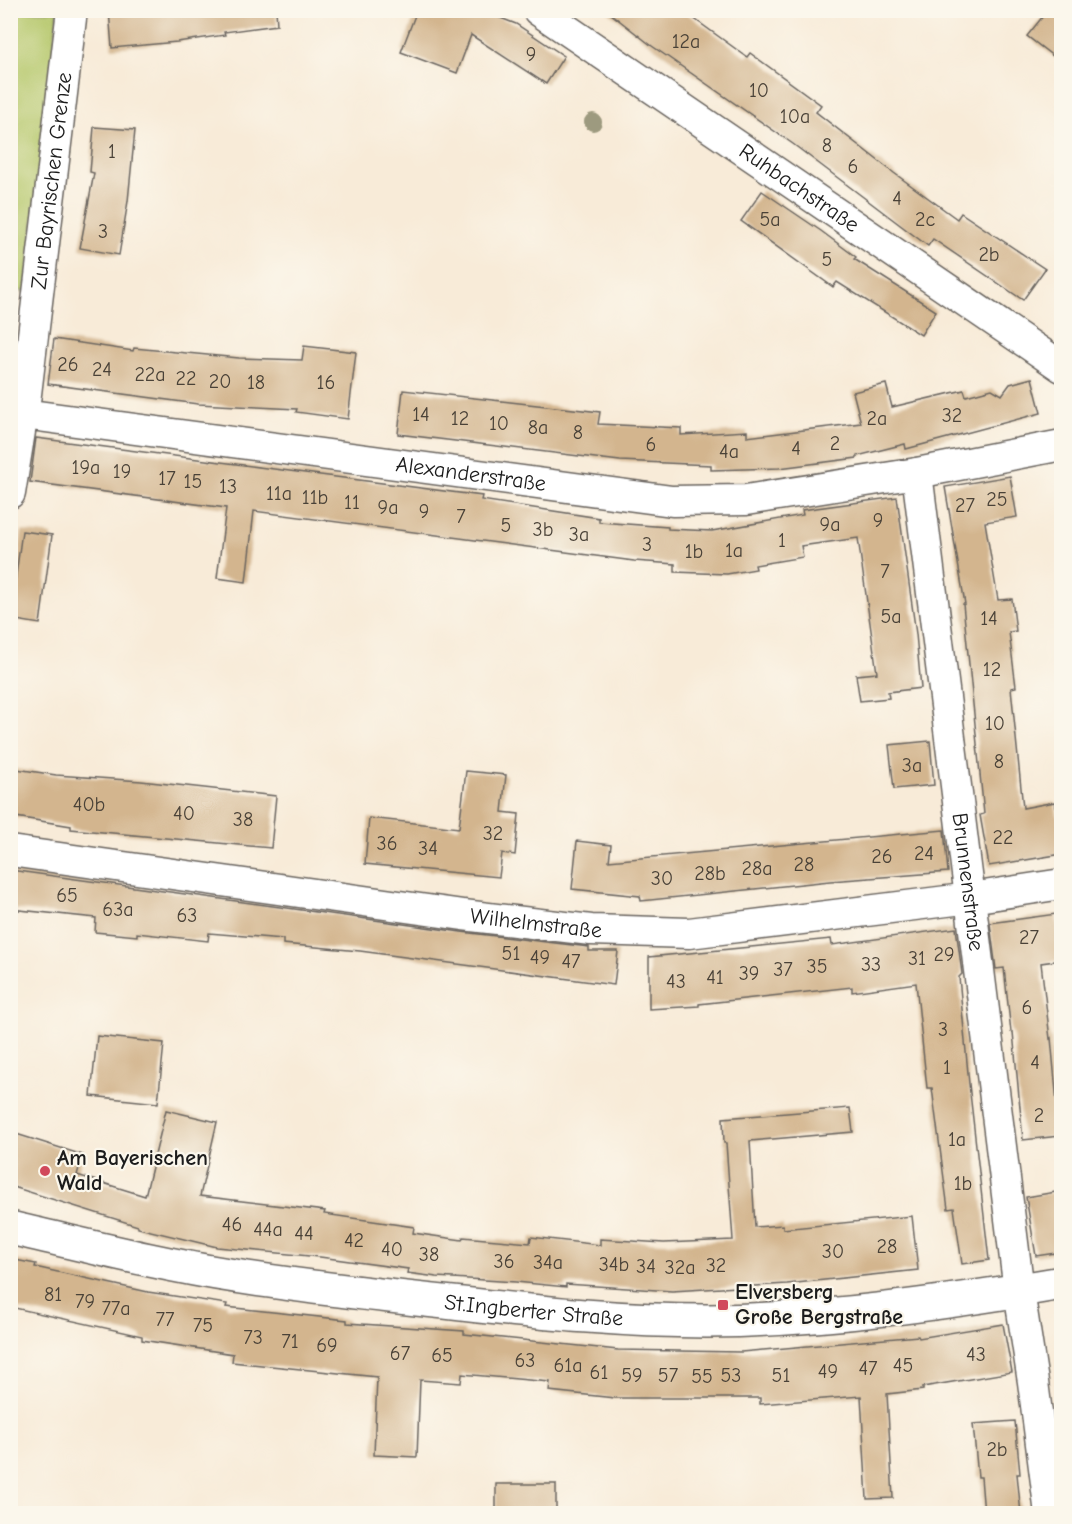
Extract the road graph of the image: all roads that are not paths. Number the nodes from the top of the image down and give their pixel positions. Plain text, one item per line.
1 (72, 10) edge
2 (538, 10) edge
3 (1062, 367) edge
4 (23, 414) junction
5 (1062, 445) edge
6 (917, 473) junction
7 (10, 494) edge
8 (10, 851) edge
9 (1062, 884) edge
10 (971, 898) junction
11 (10, 1228) edge
12 (1062, 1283) edge
13 (1018, 1291) junction
14 (1050, 1514) edge

1 - 4 street, Zur Bayrischen Grenze
2 - 3 street, Ruhbachstraße
4 - 6 street, Alexanderstraße
4 - 7 street, Zur Bayrischen Grenze
5 - 6 street, Alexanderstraße
6 - 10 street, Brunnenstraße
8 - 10 street, Wilhelmstraße
9 - 10 street, Wilhelmstraße
10 - 13 street, Brunnenstraße
11 - 13 main road, St.Ingberter Straße
12 - 13 main road, St.Ingberter Straße
13 - 14 street, Brunnenstraße

